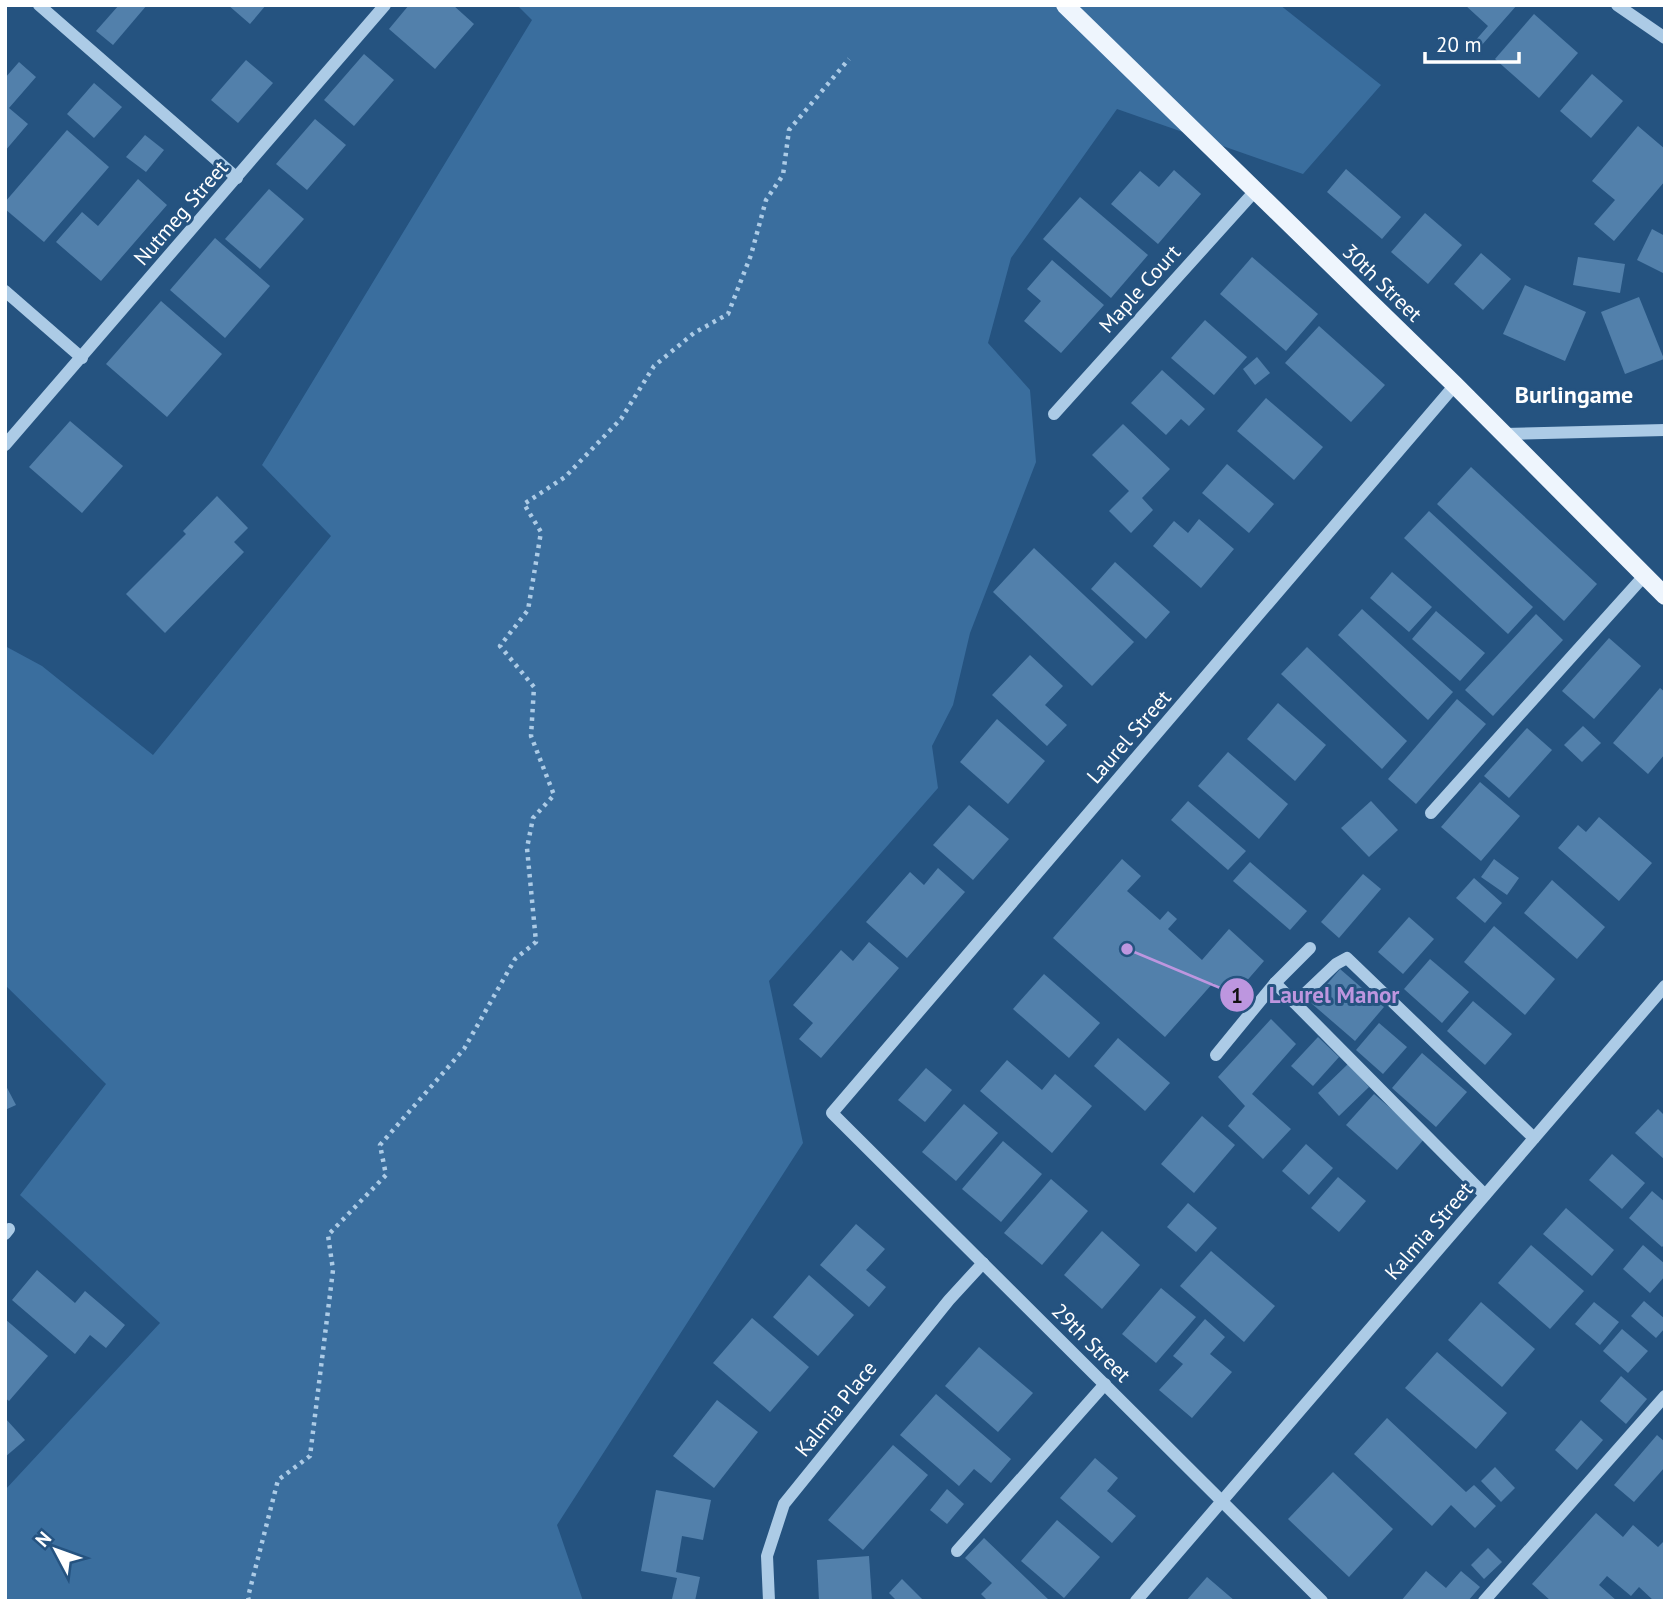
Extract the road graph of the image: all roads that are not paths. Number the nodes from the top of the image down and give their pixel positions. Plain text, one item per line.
1 (39, 5) edge
2 (384, 5) edge
3 (1065, 5) edge
4 (1617, 5) edge
5 (1665, 38) edge
6 (237, 178) junction
7 (1255, 191) junction
8 (5, 291) edge
9 (82, 358) junction
10 (1455, 385) junction
11 (1054, 414) dead end
12 (1665, 430) edge
13 (1504, 434) junction
14 (5, 445) edge
15 (1644, 576) junction
16 (1665, 596) edge
17 (1431, 813) dead end
18 (1310, 948) dead end
19 (1275, 983) junction
20 (1665, 986) edge
21 (1295, 1003) junction
22 (1216, 1055) dead end
23 (832, 1113) joint
24 (1534, 1138) junction
25 (1485, 1195) junction
26 (983, 1263) junction
27 (1105, 1384) junction
28 (1665, 1396) edge
29 (1223, 1501) junction
30 (957, 1551) dead end
31 (769, 1601) edge
32 (1136, 1601) edge
33 (1322, 1601) edge
34 (1484, 1601) edge

1 - 6 street
2 - 6 street, Nutmeg Street
3 - 7 main road, 30th Street
4 - 5 street
6 - 9 street, Nutmeg Street
7 - 10 main road, 30th Street
7 - 11 street, Maple Court
8 - 9 street
9 - 14 street, Nutmeg Street
10 - 13 main road, 30th Street
10 - 23 street, Laurel Street
12 - 13 street
13 - 15 main road, 30th Street
15 - 16 main road, 30th Street
15 - 17 street
18 - 19 street
19 - 21 street
19 - 22 street
20 - 24 street, Kalmia Street
21 - 24 street
21 - 25 street
23 - 26 street, 29th Street
24 - 25 street, Kalmia Street
25 - 29 street, Kalmia Street
26 - 27 street, 29th Street
26 - 31 street, Kalmia Place
27 - 29 street, 29th Street
27 - 30 street
28 - 34 street
29 - 32 street
29 - 33 street, 29th Street

